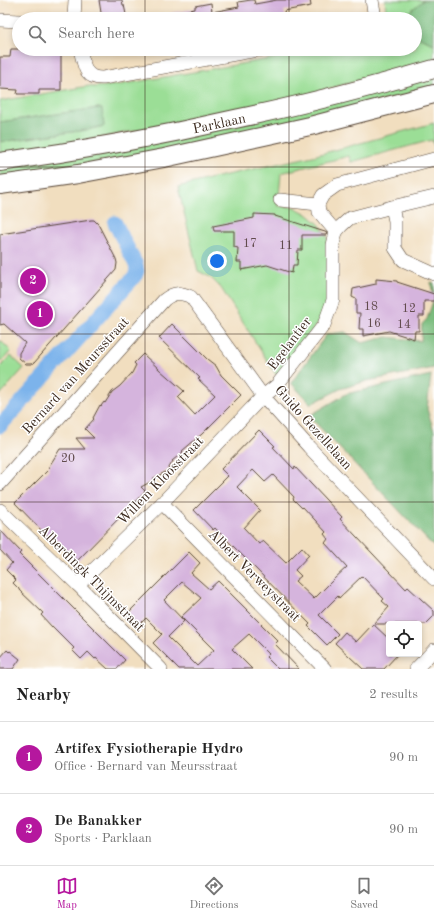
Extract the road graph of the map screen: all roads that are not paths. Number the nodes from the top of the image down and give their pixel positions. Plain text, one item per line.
1 (75, 0) edge
2 (372, 0) edge
3 (74, 12) edge
4 (374, 12) edge
5 (0, 20) edge
6 (12, 21) edge
7 (82, 56) edge
8 (223, 56) edge
9 (434, 69) edge
10 (434, 94) edge
11 (434, 159) edge
12 (0, 162) edge
13 (0, 185) edge
14 (434, 197) edge
15 (280, 200) dead end
16 (318, 204) junction
17 (392, 207) junction
18 (336, 232) junction
19 (434, 274) edge
20 (178, 293) joint
21 (263, 396) junction
22 (0, 484) edge
23 (162, 503) junction
24 (0, 510) edge
25 (434, 580) edge
26 (78, 585) junction
27 (434, 650) edge
28 (161, 669) edge
29 (325, 669) edge
30 (416, 669) edge

1 - 3 street
2 - 4 street
5 - 6 street
7 - 8 street
9 - 12 street, Parklaan
10 - 13 street, Parklaan
11 - 16 street
14 - 17 street
15 - 16 street
16 - 18 street
17 - 18 street
17 - 19 street
18 - 21 street, Egelantier
20 - 21 street, Guido Gezellelaan
20 - 22 street, Bernard van Meursstraat
21 - 23 street, Willem Kloosstraat
21 - 25 street, Guido Gezellelaan
23 - 26 street, Willem Kloosstraat
23 - 29 street, Albert Verweystraat
24 - 26 street, Alberdingk Thijmstraat
26 - 28 street, Alberdingk Thijmstraat
27 - 30 street

